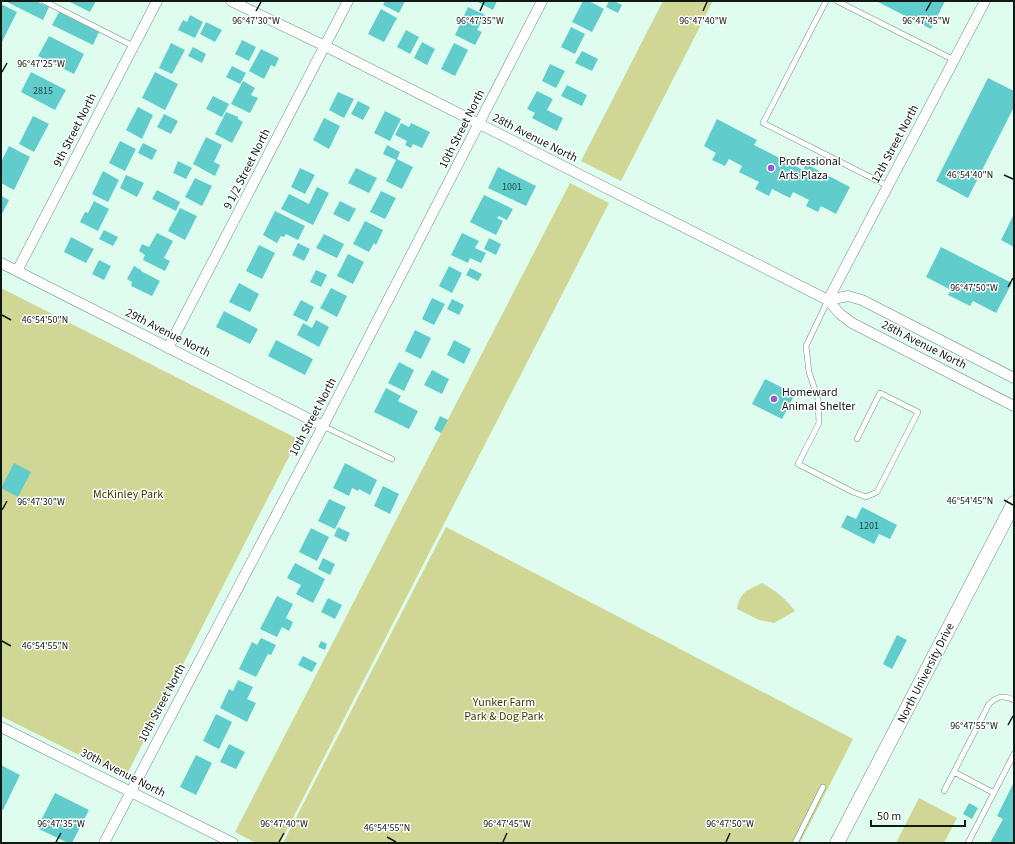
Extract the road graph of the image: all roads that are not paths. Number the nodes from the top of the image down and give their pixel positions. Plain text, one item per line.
1 (44, 1) edge
2 (157, 1) edge
3 (231, 1) edge
4 (348, 1) edge
5 (542, 1) edge
6 (826, 1) edge
7 (837, 1) edge
8 (985, 1) edge
9 (133, 46) junction
10 (325, 46) junction
11 (954, 60) junction
12 (479, 124) junction
13 (888, 186) junction
14 (1, 263) edge
15 (17, 271) junction
16 (828, 300) junction
17 (168, 348) junction
18 (1014, 378) edge
19 (1014, 406) edge
20 (323, 426) junction
21 (857, 439) dead end
22 (392, 459) dead end
23 (1014, 503) edge
24 (1014, 700) edge
25 (1, 727) edge
26 (1014, 754) edge
27 (954, 772) junction
28 (823, 787) dead end
29 (944, 791) dead end
30 (130, 792) junction
31 (994, 793) junction
32 (104, 843) edge
33 (233, 843) edge
34 (795, 843) edge
35 (837, 843) edge
36 (968, 843) edge

1 - 9 lane
2 - 9 street, 9th Street North
3 - 10 street, 28th Avenue North
4 - 10 street, 9 1/2 Street North
5 - 12 street, 10th Street North
6 - 13 lane
7 - 11 lane
8 - 11 street, 12th Street North
9 - 15 street, 9th Street North
10 - 12 street, 28th Avenue North
10 - 17 street, 9 1/2 Street North
11 - 13 street, 12th Street North
12 - 16 street, 28th Avenue North
12 - 20 street, 10th Street North
13 - 16 street, 12th Street North
14 - 15 street, 29th Avenue North
15 - 17 street, 29th Avenue North
16 - 18 street, 28th Avenue North
16 - 19 street, 28th Avenue North
16 - 21 lane
17 - 20 street, 29th Avenue North
20 - 22 lane
20 - 30 street, 10th Street North
23 - 35 main road, North University Drive
24 - 27 lane
25 - 30 street, 30th Avenue North
26 - 31 lane
27 - 29 lane
27 - 31 lane
28 - 34 lane
30 - 32 street, 10th Street North
30 - 33 street, 30th Avenue North
31 - 36 lane

